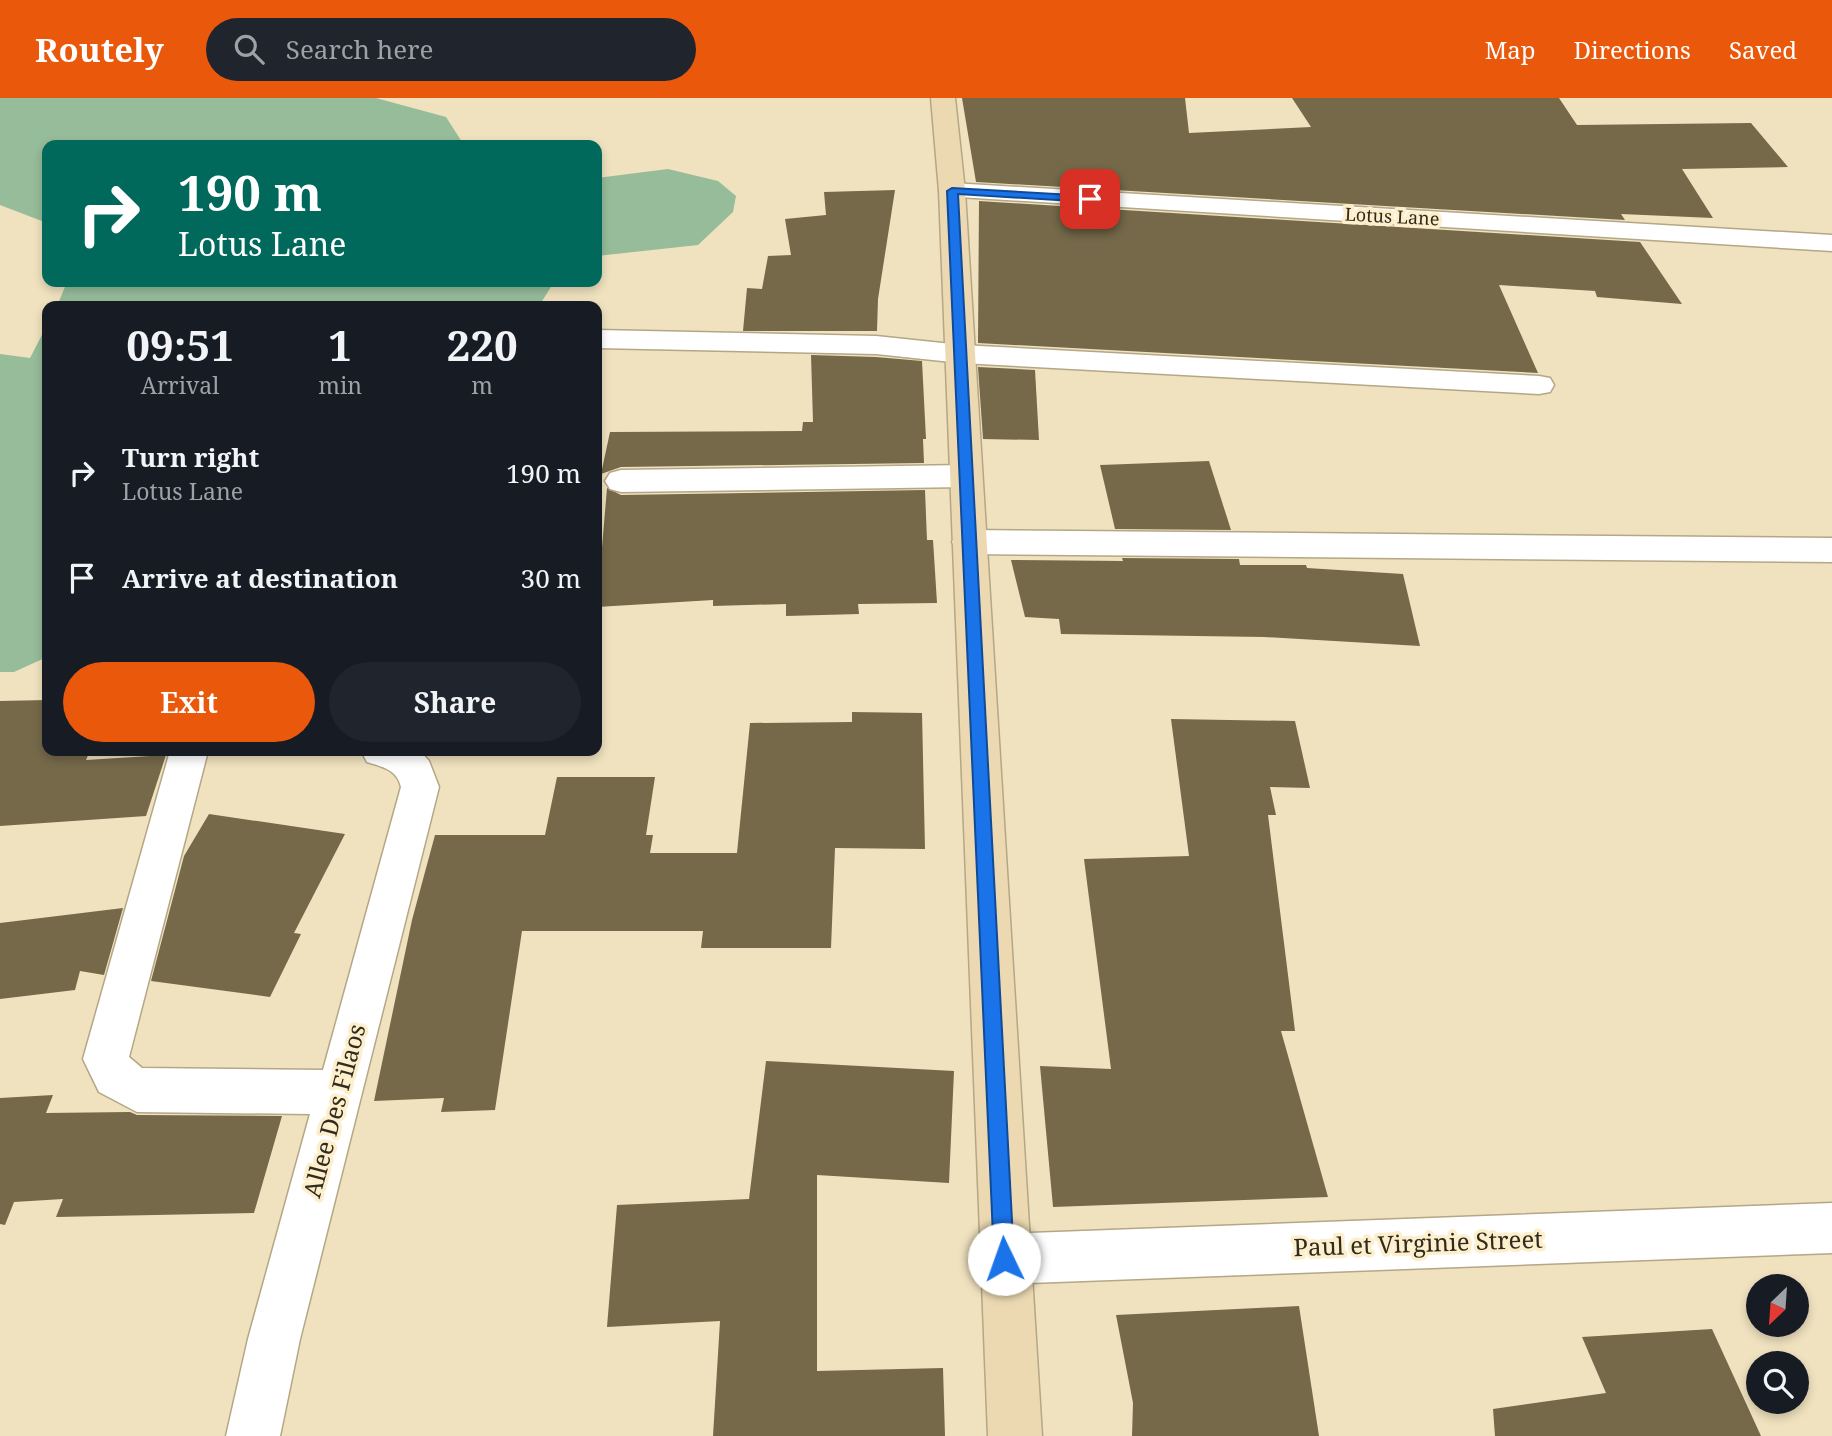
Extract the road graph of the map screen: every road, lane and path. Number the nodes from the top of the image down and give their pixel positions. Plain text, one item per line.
1 (943, 98) edge
2 (952, 191) junction
3 (1832, 243) edge
4 (602, 339) edge
5 (961, 354) junction
6 (1539, 385) dead end
7 (966, 476) junction
8 (621, 481) dead end
9 (969, 542) junction
10 (1832, 550) edge
11 (187, 756) edge
12 (402, 756) edge
13 (340, 1092) junction
14 (1832, 1228) edge
15 (1004, 1259) junction
16 (253, 1436) edge
17 (1015, 1436) edge

1 - 2 main road
2 - 3 street, Lotus Lane
2 - 5 main road
4 - 5 street
5 - 6 street
5 - 7 main road
7 - 8 street
7 - 9 main road
9 - 10 street
9 - 15 main road
11 - 13 street
12 - 13 street, Allee Des Filaos
13 - 16 street, Allee Des Filaos
14 - 15 street, Paul et Virginie Street
15 - 17 main road

